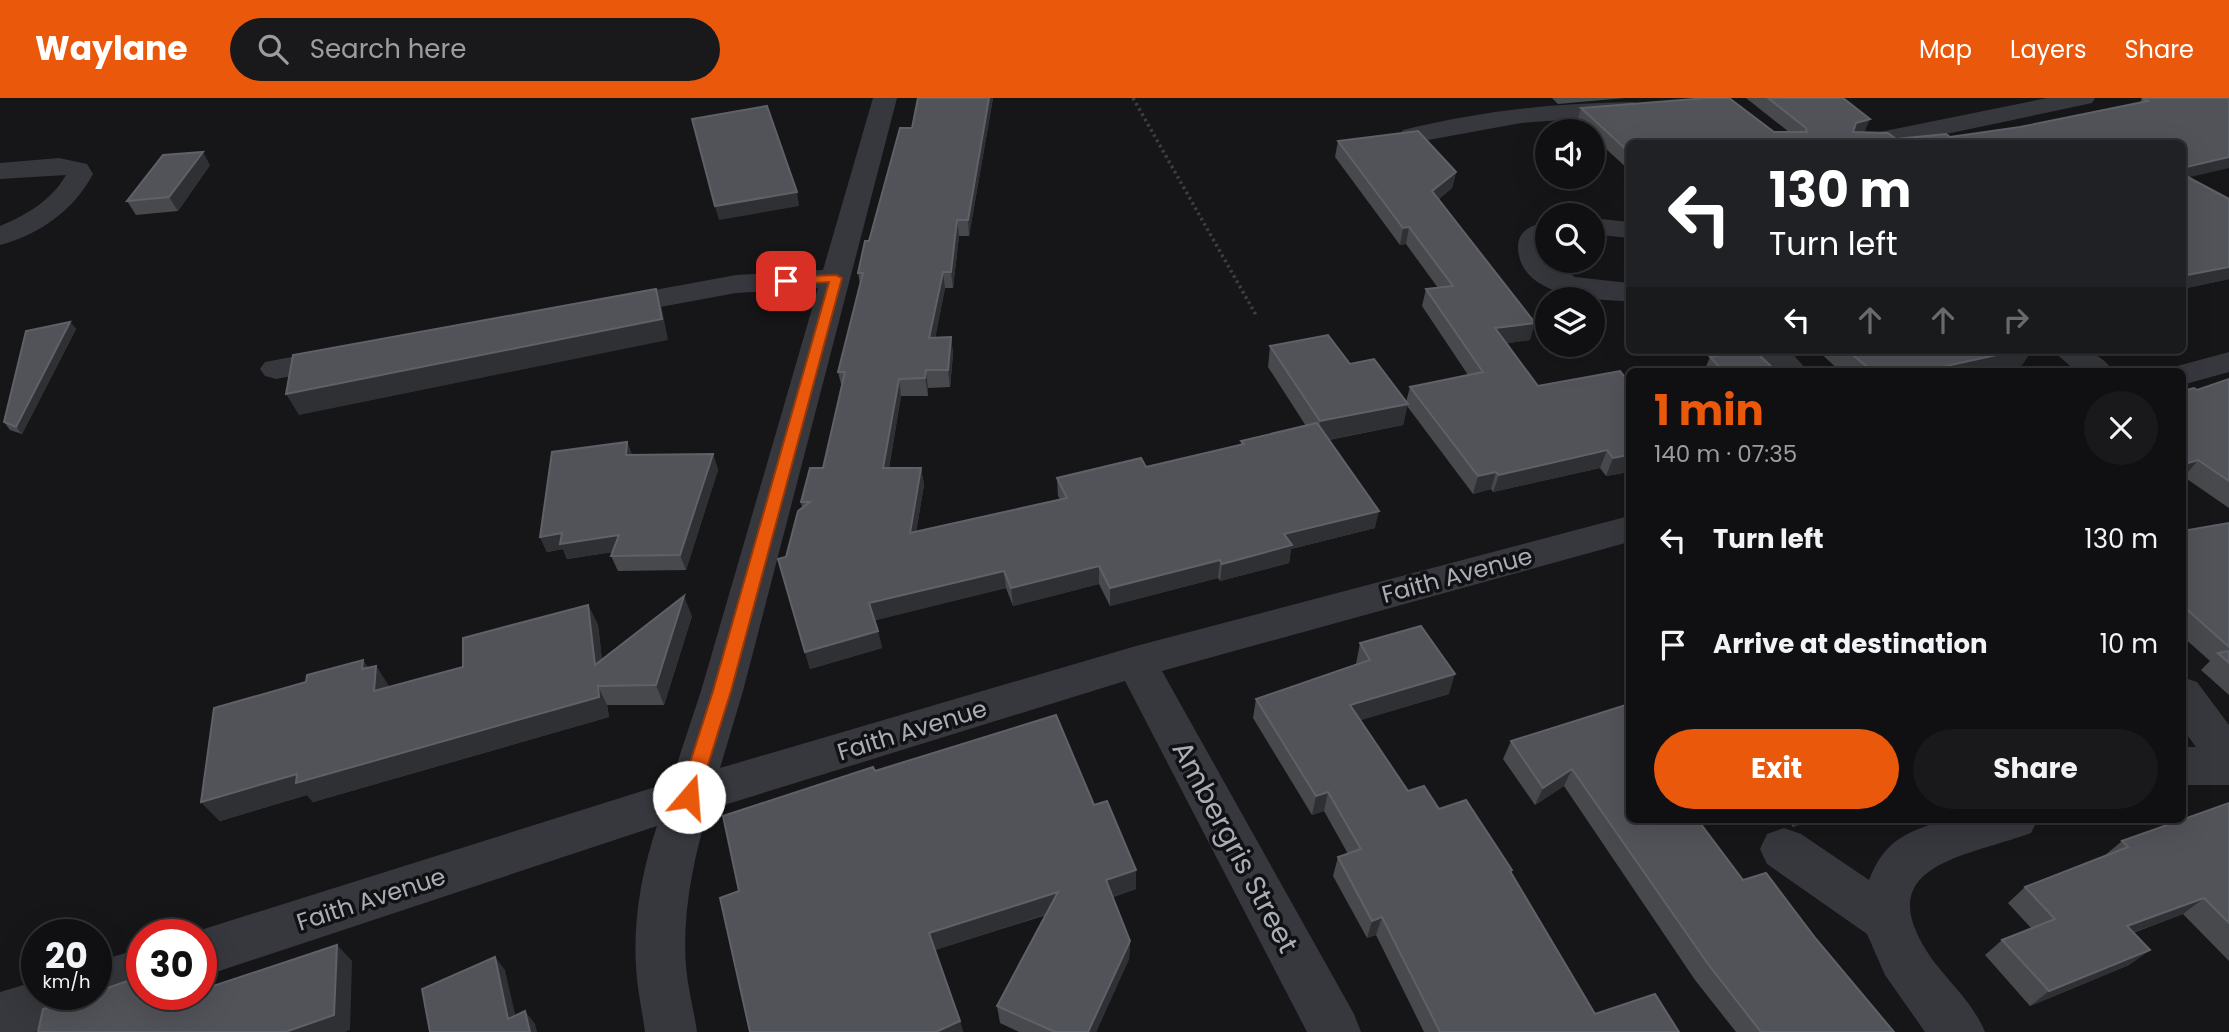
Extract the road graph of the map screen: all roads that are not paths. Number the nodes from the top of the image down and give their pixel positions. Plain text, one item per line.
1 (886, 98) edge
2 (2082, 98) edge
3 (1653, 107) edge
4 (1412, 135) edge
5 (1879, 140) edge
6 (0, 171) edge
7 (1605, 227) edge
8 (1626, 230) edge
9 (0, 236) edge
10 (1535, 236) edge
11 (1535, 262) edge
12 (1547, 273) edge
13 (836, 278) junction
14 (1626, 292) edge
15 (584, 312) edge
16 (370, 352) edge
17 (1775, 354) edge
18 (2074, 354) edge
19 (2229, 362) edge
20 (1789, 368) edge
21 (2093, 368) edge
22 (276, 369) dead end
23 (2186, 374) edge
24 (1626, 530) edge
25 (1136, 662) junction
26 (2186, 700) edge
27 (2229, 759) edge
28 (2186, 766) edge
29 (2229, 766) edge
30 (689, 797) junction
31 (2002, 823) edge
32 (1784, 849) dead end
33 (1887, 920) junction
34 (217, 948) edge
35 (25, 1010) edge
36 (0, 1018) edge
37 (671, 1032) edge
38 (1335, 1032) edge
39 (1959, 1032) edge

1 - 13 street
2 - 5 street
3 - 4 street
6 - 9 street
7 - 8 street
10 - 11 street
12 - 14 street
13 - 15 street
13 - 30 street
16 - 22 street
17 - 20 street
18 - 21 street
19 - 23 street
24 - 25 street, Faith Avenue
25 - 30 street, Faith Avenue
25 - 38 street, Ambergris Street
26 - 27 street
28 - 29 street
30 - 34 street, Faith Avenue
30 - 37 street
31 - 33 street
32 - 33 street
33 - 39 street
35 - 36 street

